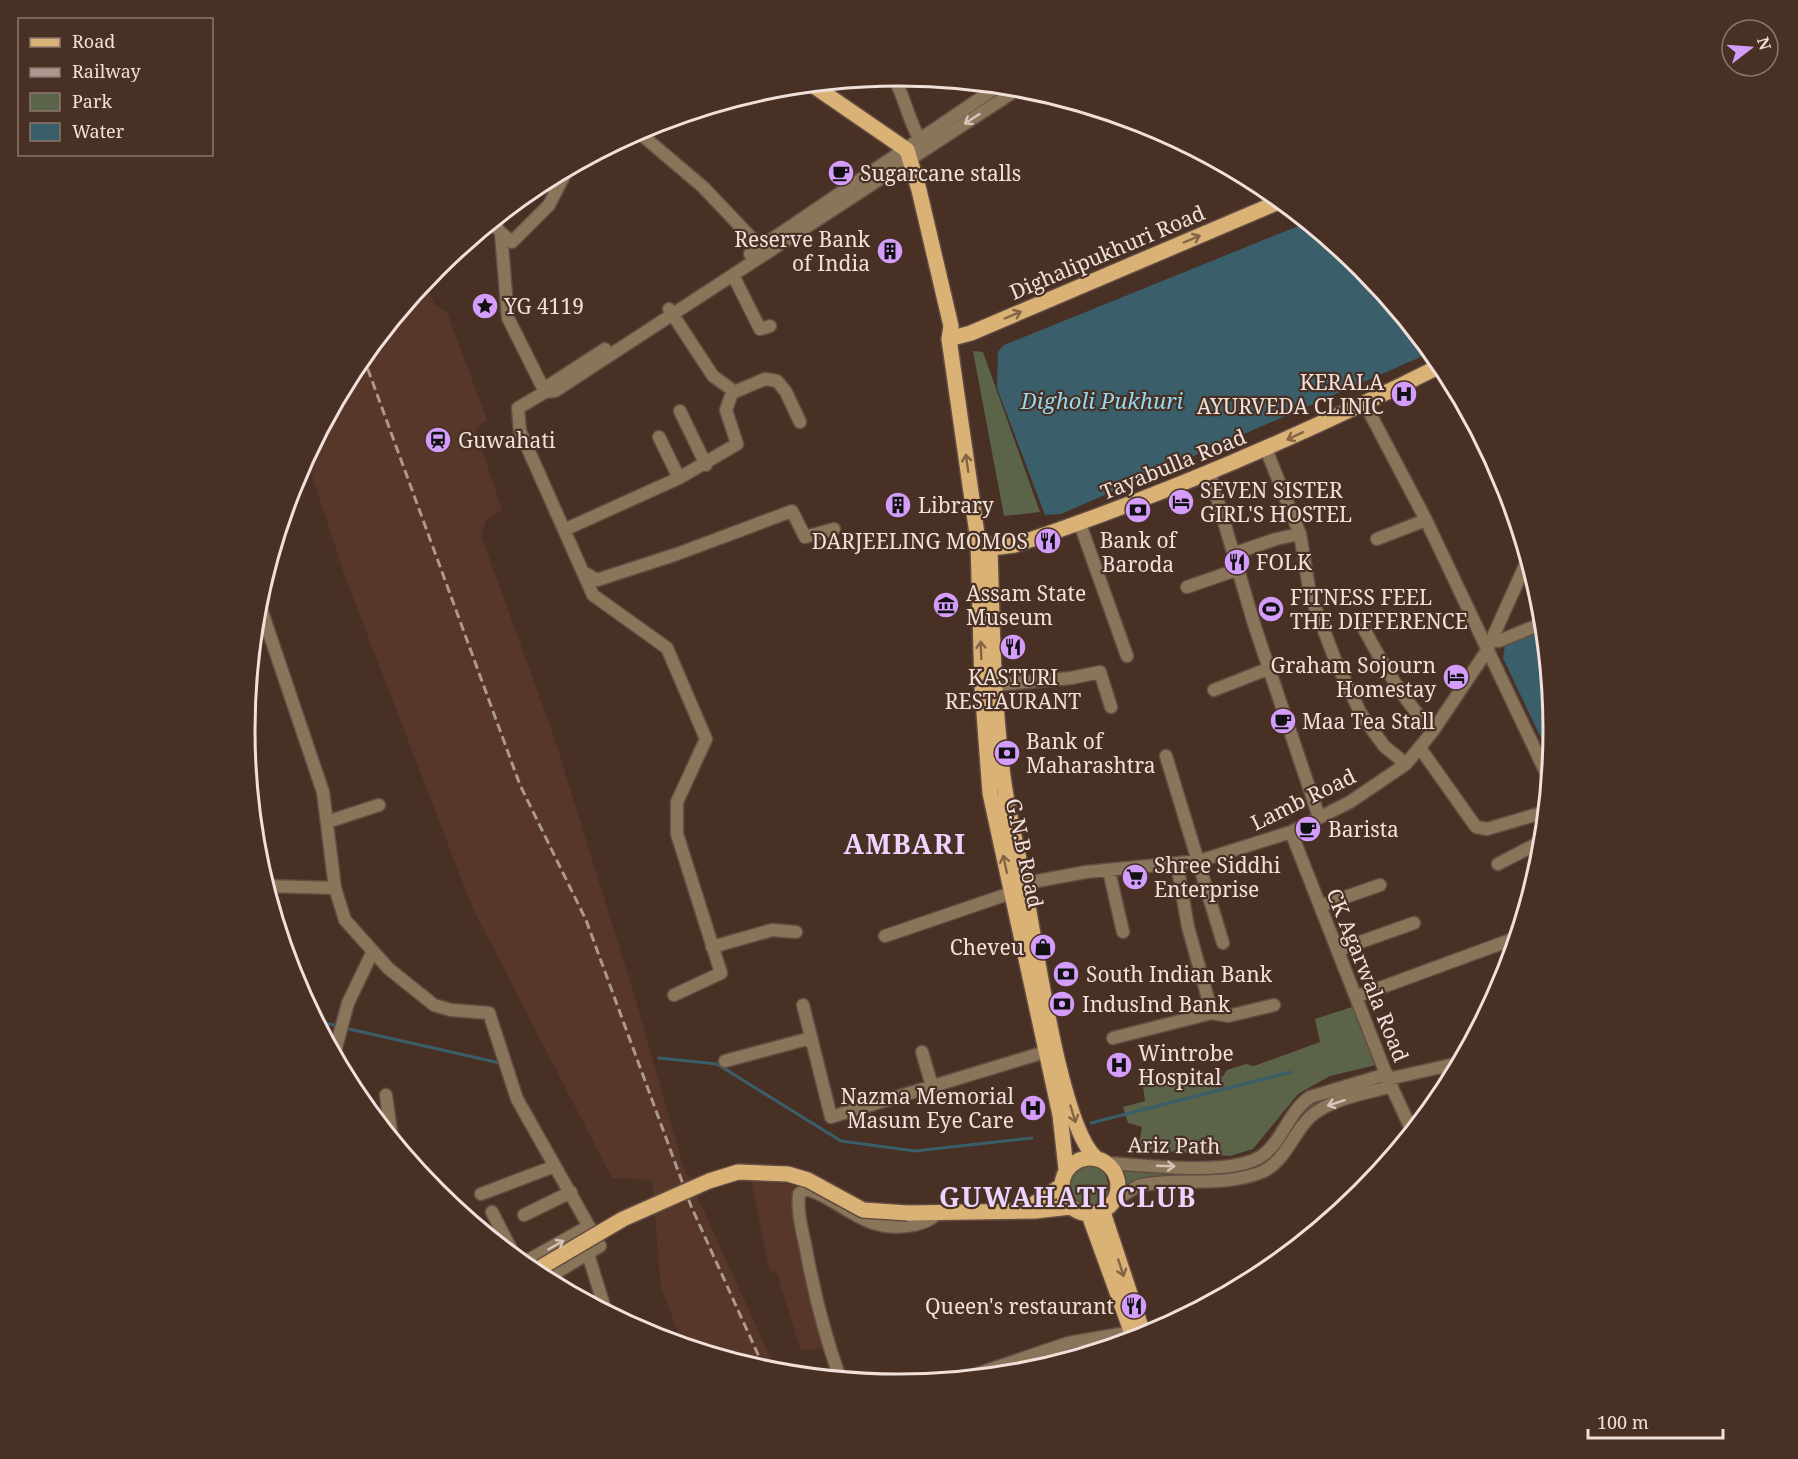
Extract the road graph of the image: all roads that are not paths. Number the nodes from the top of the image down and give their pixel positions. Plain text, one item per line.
1 (899, 86) edge
2 (820, 91) edge
3 (990, 92) edge
4 (1007, 95) edge
5 (646, 138) edge
6 (920, 140) junction
7 (908, 154) junction
8 (561, 182) edge
9 (1272, 205) edge
10 (497, 227) edge
11 (501, 233) junction
12 (760, 247) junction
13 (732, 275) junction
14 (670, 311) junction
15 (770, 326) dead end
16 (953, 334) junction
17 (1432, 369) edge
18 (545, 392) junction
19 (732, 393) junction
20 (1365, 404) junction
21 (680, 411) dead end
22 (800, 422) dead end
23 (659, 437) dead end
24 (1266, 449) junction
25 (706, 465) junction
26 (1210, 474) junction
27 (679, 478) junction
28 (1426, 520) junction
29 (1080, 524) junction
30 (834, 529) dead end
31 (564, 530) junction
32 (1300, 534) junction
33 (1377, 539) dead end
34 (984, 543) junction
35 (1235, 554) junction
36 (1239, 568) junction
37 (582, 571) junction
38 (1523, 571) edge
39 (1187, 587) dead end
40 (265, 620) edge
41 (1534, 627) edge
42 (1364, 629) dead end
43 (1489, 646) junction
44 (1127, 656) dead end
45 (1270, 668) junction
46 (995, 685) junction
47 (1214, 690) dead end
48 (1111, 707) dead end
49 (1433, 731) junction
50 (1420, 748) junction
51 (1166, 756) dead end
52 (1542, 761) edge
53 (1406, 764) junction
54 (379, 805) dead end
55 (1537, 814) edge
56 (1319, 817) junction
57 (327, 822) junction
58 (1290, 832) junction
59 (1532, 846) edge
60 (1199, 861) junction
61 (1177, 864) junction
62 (1498, 864) dead end
63 (1109, 870) junction
64 (1380, 885) dead end
65 (275, 886) edge
66 (1015, 887) junction
67 (335, 888) junction
68 (1320, 906) junction
69 (1414, 923) dead end
70 (796, 932) dead end
71 (1123, 932) dead end
72 (885, 936) dead end
73 (1507, 941) edge
74 (1223, 943) dead end
75 (712, 947) junction
76 (1338, 950) junction
77 (373, 951) junction
78 (674, 995) dead end
79 (1358, 996) junction
80 (803, 1005) dead end
81 (1274, 1005) dead end
82 (1212, 1013) junction
83 (811, 1038) junction
84 (1113, 1038) dead end
85 (337, 1044) edge
86 (922, 1052) dead end
87 (1045, 1052) junction
88 (725, 1060) dead end
89 (1448, 1066) edge
90 (1389, 1080) junction
91 (932, 1086) junction
92 (386, 1095) dead end
93 (390, 1124) edge
94 (1409, 1124) edge
95 (1102, 1161) junction
96 (555, 1166) junction
97 (1066, 1169) junction
98 (1061, 1186) junction
99 (571, 1192) junction
100 (481, 1194) dead end
101 (1071, 1207) junction
102 (1026, 1209) junction
103 (1102, 1209) junction
104 (492, 1212) dead end
105 (937, 1214) junction
106 (524, 1215) dead end
107 (589, 1226) junction
108 (506, 1239) edge
109 (588, 1254) junction
110 (532, 1258) edge
111 (543, 1266) edge
112 (555, 1274) edge
113 (603, 1301) edge
114 (1135, 1328) edge
115 (1105, 1339) edge
116 (1006, 1364) edge
117 (837, 1370) edge

1 - 6 street
2 - 7 main road
3 - 6 street
4 -> 7 street
5 - 12 street
6 - 7 street
7 - 12 street
7 - 13 street
7 - 16 main road
8 - 11 street
16 -> 9 main road, Dighalipukhuri Road
10 - 11 street
11 - 18 street
12 - 14 street
13 - 14 street
13 - 15 street
14 - 18 street
14 - 19 street
34 -> 16 main road
17 - 20 main road, Tayabulla Road
18 - 31 street
19 - 22 street
19 - 25 street
20 -> 24 main road, Tayabulla Road
20 - 28 street
21 - 25 street
23 - 27 street
24 - 26 main road, Tayabulla Road
24 - 32 street
25 - 27 street
26 - 29 main road, Tayabulla Road
26 - 35 street
27 - 31 street
28 - 33 street
28 - 43 street
29 - 34 main road, Tayabulla Road
29 - 44 street
30 - 37 street
31 - 37 street
32 - 35 street
32 - 53 street
34 - 46 main road, G.N.B Road
66 -> 34 main road, G.N.B Road
35 - 36 street
36 - 39 street
36 - 45 street
37 - 75 street
38 - 43 street, Lamb Road
40 - 57 street
41 - 43 street
42 - 49 street
43 - 49 street, Lamb Road
43 - 52 street
45 - 47 street
45 - 56 street
46 - 48 street
46 - 66 main road, G.N.B Road
49 - 50 street, Lamb Road
50 - 53 street, Lamb Road
50 - 55 street
51 - 60 street
53 - 56 street, Lamb Road
54 - 57 street
56 - 58 street, Lamb Road
57 - 67 street
58 - 60 street, Lamb Road
58 - 68 street, CK Agarwala Road
59 - 62 street
60 - 61 street, Lamb Road
60 - 74 street
61 - 63 street, Lamb Road
61 - 82 street
63 - 66 street, Lamb Road
63 - 71 street
64 - 68 street
65 - 67 street
66 - 72 street, Lamb Road
66 - 87 main road, G.N.B Road
66 -> 95 main road, G.N.B Road
67 - 77 street
68 - 76 street, CK Agarwala Road
69 - 76 street
70 - 75 street
73 - 79 street
75 - 78 street
76 - 79 street, CK Agarwala Road
77 - 85 street
77 - 96 street
79 - 90 street, CK Agarwala Road
80 - 83 street
81 - 82 street
82 - 84 street
83 - 88 street
83 - 91 street
86 - 91 street
87 - 91 street
87 - 97 main road, G.N.B Road
89 - 90 street
90 - 94 street, CK Agarwala Road
95 -> 90 street, Ariz Path
90 -> 103 street, Ariz Path
92 - 93 street
95 - 97 main road
95 - 103 main road
96 - 99 street
96 - 100 street
97 - 98 main road
98 - 101 main road
98 - 102 main road
99 - 106 street
99 - 107 street
101 - 102 main road
101 - 103 main road
102 - 105 main road
103 - 114 main road
104 - 108 street
105 - 111 main road, bridge
105 - 117 street
107 - 109 street
110 -> 107 street
109 - 112 street
109 - 113 street
115 - 116 street

